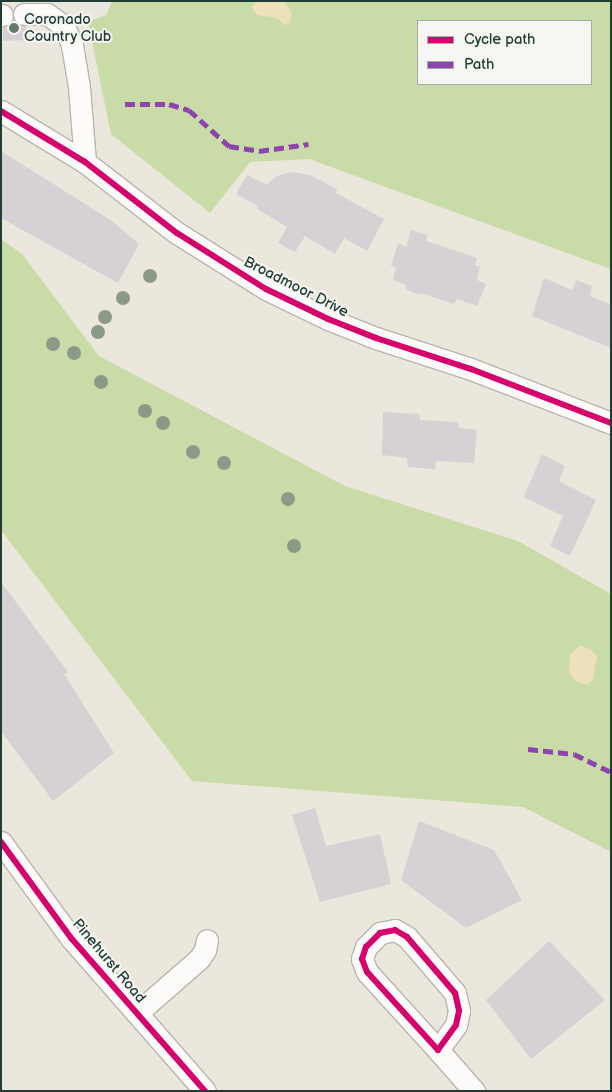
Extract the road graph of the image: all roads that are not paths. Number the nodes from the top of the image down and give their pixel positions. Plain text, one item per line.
1 (24, 14) dead end
2 (1, 111) edge
3 (85, 162) junction
4 (611, 423) edge
5 (1, 842) edge
6 (207, 940) dead end
7 (137, 1013) junction
8 (438, 1050) junction
9 (205, 1091) edge
10 (474, 1091) edge

1 - 3 street
2 - 3 street, Broadmoor Drive
3 - 4 street, Broadmoor Drive
5 - 7 street, Pinehurst Road
6 - 7 street
7 - 9 street, Pinehurst Road
8 - 8 street
8 - 10 street

